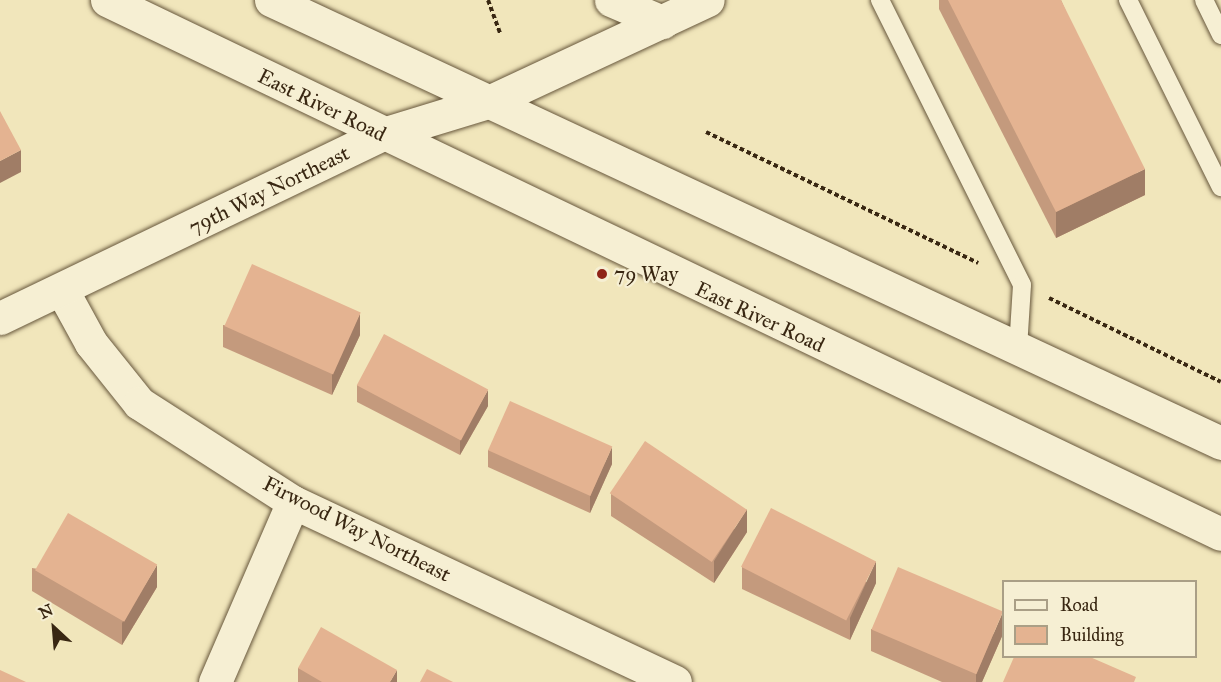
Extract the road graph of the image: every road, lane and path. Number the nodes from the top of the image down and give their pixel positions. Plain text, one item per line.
1 (107, 0) edge
2 (271, 0) edge
3 (488, 0) edge
4 (611, 0) edge
5 (708, 0) edge
6 (880, 0) edge
7 (1128, 0) edge
8 (1204, 0) edge
9 (662, 22) junction
10 (500, 33) dead end
11 (1221, 35) edge
12 (490, 101) junction
13 (706, 132) dead end
14 (383, 134) junction
15 (1221, 188) edge
16 (1022, 285) junction
17 (62, 290) junction
18 (0, 318) edge
19 (1018, 348) junction
20 (1221, 382) edge
21 (1221, 443) edge
22 (293, 502) junction
23 (1221, 534) edge
24 (215, 682) edge
25 (675, 682) edge

1 - 14 main road, East River Road
2 - 12 main road
3 - 10 path
4 - 9 main road
5 - 9 main road, 79th Way Northeast
6 - 16 lane
7 - 15 lane
8 - 11 lane
9 - 12 main road, 79th Way Northeast
12 - 14 main road, 79th Way Northeast
12 - 19 main road
13 - 16 path
14 - 17 main road, 79th Way Northeast
14 - 23 main road, East River Road
16 - 19 lane
16 - 20 path
17 - 18 main road, 79th Way Northeast
17 - 22 main road, Firwood Way Northeast
19 - 21 main road
22 - 24 main road
22 - 25 main road, Firwood Way Northeast

